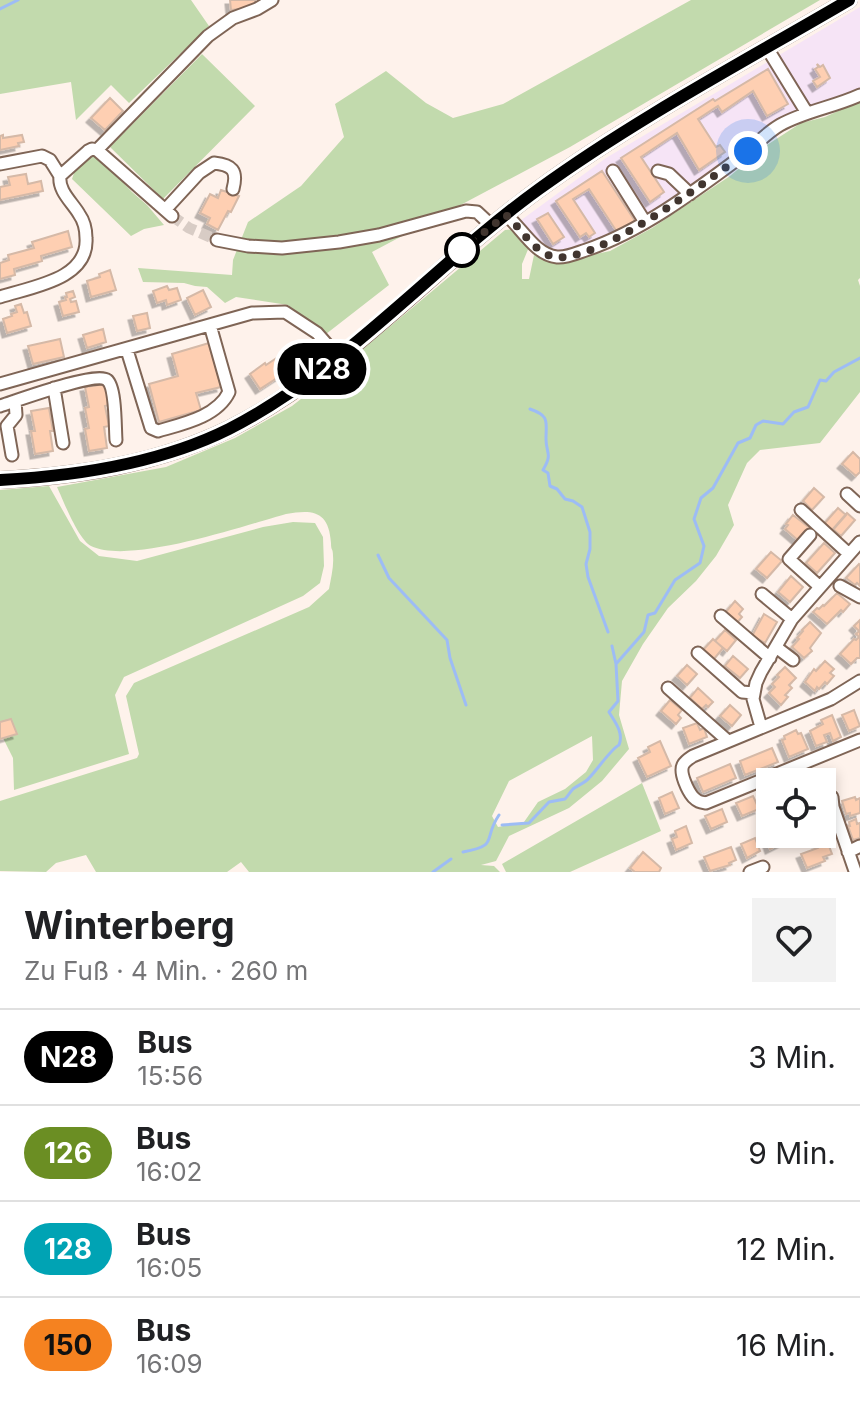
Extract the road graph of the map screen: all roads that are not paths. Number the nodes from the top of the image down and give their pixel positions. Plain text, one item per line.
1 (272, 0) edge
2 (849, 0) edge
3 (767, 48) junction
4 (860, 95) edge
5 (807, 113) junction
6 (97, 150) junction
7 (0, 164) edge
8 (613, 171) dead end
9 (658, 171) dead end
10 (60, 176) junction
11 (233, 189) dead end
12 (690, 194) junction
13 (506, 215) junction
14 (645, 222) junction
15 (492, 226) junction
16 (217, 240) tunnel mouth
17 (0, 297) edge
18 (210, 325) junction
19 (127, 350) junction
20 (338, 357) junction
21 (0, 384) edge
22 (54, 388) junction
23 (15, 401) junction
24 (0, 406) edge
25 (116, 440) dead end
26 (63, 443) dead end
27 (12, 455) dead end
28 (0, 480) edge
29 (847, 494) dead end
30 (860, 506) edge
31 (801, 510) dead end
32 (810, 535) dead end
33 (860, 542) edge
34 (849, 554) junction
35 (840, 586) dead end
36 (820, 587) junction
37 (762, 594) dead end
38 (860, 597) edge
39 (721, 616) dead end
40 (792, 619) junction
41 (776, 647) junction
42 (698, 653) dead end
43 (770, 658) junction
44 (793, 660) dead end
45 (860, 681) edge
46 (668, 688) dead end
47 (754, 693) junction
48 (761, 727) junction
49 (860, 740) edge
50 (728, 741) junction
51 (836, 816) edge
52 (860, 846) edge
53 (848, 852) junction
54 (763, 867) dead end
55 (860, 867) edge
56 (750, 872) edge
57 (854, 872) edge

1 - 6 street
2 - 3 main road
3 - 5 street
3 - 13 main road
4 - 5 street
5 - 12 street
6 - 10 street
6 - 11 street
7 - 10 street
8 - 14 street
9 - 12 street
10 - 17 street
12 - 14 street
13 - 14 street
13 - 15 main road
15 - 16 street
15 - 20 main road
18 - 19 street
18 - 19 street
18 - 20 street
19 - 21 street
20 - 28 main road
22 - 23 street
22 - 25 street
22 - 26 street
23 - 24 street
23 - 27 street
29 - 30 street
31 - 34 street
32 - 36 street
33 - 34 street
34 - 36 street
35 - 38 street
36 - 40 street
37 - 40 street
39 - 43 street
40 - 41 street
41 - 43 street
41 - 44 street
42 - 47 street
43 - 47 street
45 - 48 street
46 - 50 street
47 - 48 street
48 - 50 street
49 - 50 street
51 - 53 street
52 - 53 street
53 - 57 street
54 - 56 street
55 - 57 street

